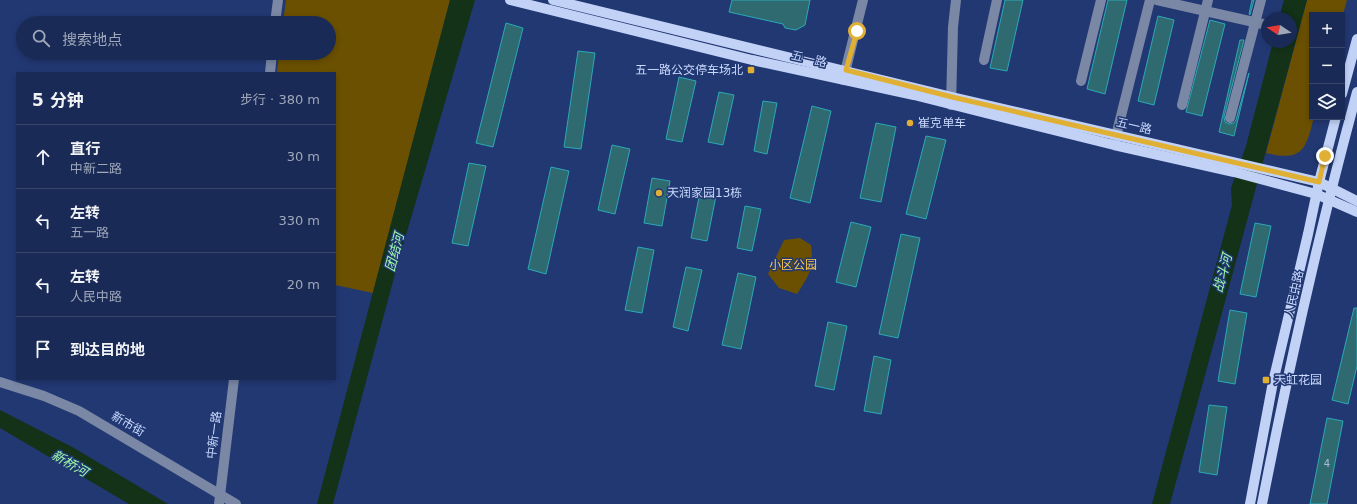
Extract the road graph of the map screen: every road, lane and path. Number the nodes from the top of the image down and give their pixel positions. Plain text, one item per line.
1 (278, 0) edge
2 (510, 0) edge
3 (553, 0) edge
4 (863, 0) edge
5 (956, 0) edge
6 (997, 0) edge
7 (1101, 0) edge
8 (1150, 0) edge
9 (1157, 0) edge
10 (1208, 0) edge
11 (1261, 0) edge
12 (1206, 11) junction
13 (276, 16) edge
14 (1255, 22) junction
15 (1261, 24) edge
16 (1357, 39) edge
17 (271, 60) edge
18 (984, 60) dead end
19 (270, 72) edge
20 (845, 75) junction
21 (1081, 81) dead end
22 (1345, 84) edge
23 (1357, 92) edge
24 (951, 105) junction
25 (1182, 105) dead end
26 (1230, 118) dead end
27 (1335, 120) edge
28 (1114, 145) junction
29 (1236, 167) junction
30 (1261, 174) junction
31 (1319, 182) junction
32 (1330, 193) junction
33 (1316, 194) junction
34 (1357, 201) edge
35 (1357, 212) edge
36 (234, 380) edge
37 (0, 382) edge
38 (220, 499) edge
39 (236, 504) edge
40 (1250, 504) edge
41 (1262, 504) edge

1 - 13 street
2 - 20 main road, 五一路
3 - 20 main road, 五一路
4 - 20 street
5 - 24 street
6 - 18 street
7 - 21 street
8 - 28 street
9 - 12 street
10 - 12 street
11 - 14 street
12 - 14 street
12 - 25 street
14 - 15 street
14 - 26 street
16 - 22 main road
17 - 19 street
20 - 24 main road, 五一路
20 - 29 main road, 五一路
23 - 32 main road, 人民中路
24 - 28 main road, 五一路
27 - 31 main road, 人民中路
28 - 29 main road, 五一路
29 - 30 main road, 五一路
30 - 31 main road, 五一路
30 - 33 main road, 五一路
31 - 32 main road, 五一路
31 - 33 main road, 人民中路
32 - 33 main road, 五一路
32 - 34 main road, 五一路
32 - 35 main road, 五一路
32 - 41 main road, 人民中路
33 - 40 main road, 人民中路
36 - 38 street, 中新一路
37 - 38 street, 新市街
38 - 39 street, 新市街

